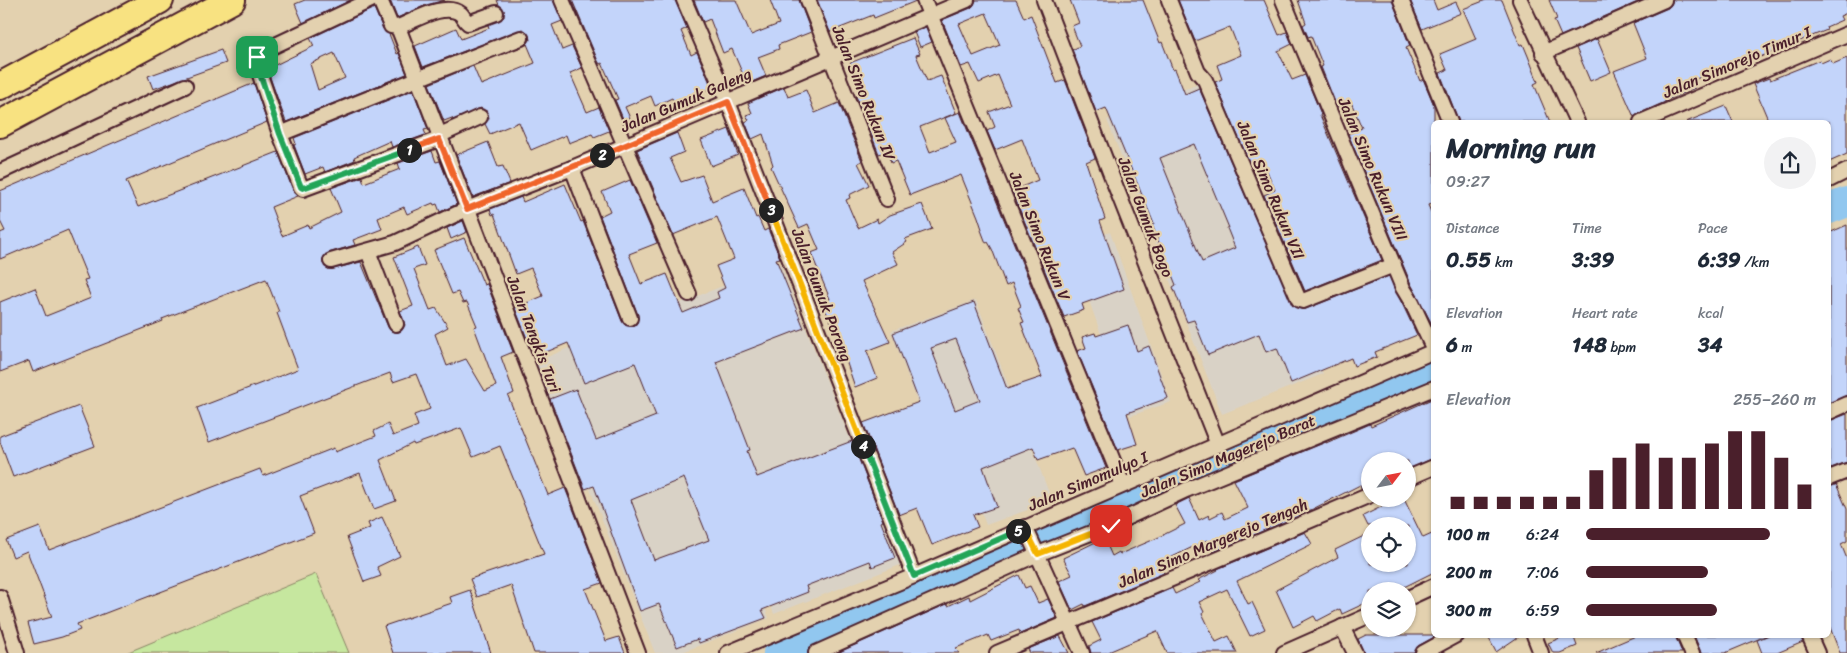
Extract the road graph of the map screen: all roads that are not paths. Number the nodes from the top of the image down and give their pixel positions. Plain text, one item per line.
1 (160, 0) edge
2 (232, 0) edge
3 (371, 0) edge
4 (380, 0) edge
5 (562, 0) edge
6 (684, 0) edge
7 (808, 0) edge
8 (924, 0) edge
9 (967, 0) edge
10 (1044, 0) edge
11 (1169, 0) edge
12 (1283, 0) edge
13 (1401, 0) edge
14 (1520, 0) edge
15 (1664, 0) edge
16 (496, 13) dead end
17 (930, 14) junction
18 (398, 28) junction
19 (1847, 34) edge
20 (521, 38) dead end
21 (1543, 53) junction
22 (830, 57) junction
23 (417, 78) junction
24 (0, 86) edge
25 (185, 86) dead end
26 (728, 102) junction
27 (480, 117) dead end
28 (1449, 120) edge
29 (1576, 120) edge
30 (1645, 120) edge
31 (0, 124) edge
32 (280, 134) junction
33 (439, 137) junction
34 (624, 145) junction
35 (572, 168) junction
36 (1847, 171) edge
37 (0, 172) edge
38 (1831, 179) edge
39 (887, 198) dead end
40 (467, 209) junction
41 (368, 251) junction
42 (331, 261) dead end
43 (1394, 265) junction
44 (689, 294) dead end
45 (630, 318) dead end
46 (396, 324) dead end
47 (1431, 344) edge
48 (1431, 351) edge
49 (1431, 389) edge
50 (1847, 404) edge
51 (1831, 411) edge
52 (1218, 445) junction
53 (1431, 468) edge
54 (1847, 471) edge
55 (1416, 475) edge
56 (1831, 477) edge
57 (1123, 485) junction
58 (1361, 499) edge
59 (1026, 529) junction
60 (1037, 553) junction
61 (914, 576) junction
62 (1431, 587) edge
63 (1416, 594) edge
64 (0, 597) edge
65 (1361, 619) edge
66 (1069, 622) junction
67 (1342, 627) junction
68 (1450, 638) edge
69 (1535, 638) edge
70 (1685, 638) edge
71 (1810, 638) edge
72 (17, 653) edge
73 (638, 653) edge
74 (728, 653) edge
75 (816, 653) edge
76 (997, 653) edge
77 (1082, 653) edge
78 (1284, 653) edge
79 (1355, 653) edge
80 (1423, 653) edge
81 (1542, 653) edge
82 (1692, 653) edge
83 (1817, 653) edge

1 - 24 highway
2 - 31 highway
3 - 32 street
4 - 18 street, Jalan Tangkis Turi
5 - 34 street
6 - 26 street, Jalan Gumuk Porong
7 - 22 street, Jalan Simo Rukun IV
8 - 17 street, Jalan Simo Rukun V
9 - 17 street, Jalan Gumuk Galeng
10 - 52 street, Jalan Gumuk Bogo
11 - 43 street, Jalan Simo Rukun VII
12 - 43 street, Jalan Simo Rukun VIII
13 - 28 street
14 - 21 street
15 - 21 street
16 - 18 street
17 - 22 street, Jalan Gumuk Galeng
17 - 57 street, Jalan Simo Rukun V
18 - 23 street, Jalan Tangkis Turi
19 - 30 street, Jalan Simorejo Timur I
20 - 23 street
21 - 29 street
22 - 26 street, Jalan Gumuk Galeng
22 - 39 street, Jalan Simo Rukun IV
23 - 32 street
23 - 33 street, Jalan Tangkis Turi
25 - 37 street
26 - 34 street, Jalan Gumuk Galeng
26 - 61 street, Jalan Gumuk Porong
27 - 33 street
32 - 33 street
33 - 40 street, Jalan Tangkis Turi
34 - 35 street, Jalan Gumuk Galeng
34 - 44 street
35 - 40 street, Jalan Gumuk Galeng
35 - 45 street
36 - 38 street
40 - 41 street, Jalan Gumuk Galeng
40 - 73 street, Jalan Tangkis Turi
41 - 42 street, Jalan Gumuk Galeng
41 - 46 street
43 - 47 street, Jalan Simo Rukun VIII
48 - 52 street, Jalan Simomulyo I
49 - 60 street, Jalan Simo Magerejo Barat
50 - 51 street
52 - 57 street, Jalan Simomulyo I
53 - 55 street
54 - 56 street
57 - 59 street, Jalan Simomulyo I
58 - 66 street, Jalan Simo Margerejo Tengah
59 - 60 street
59 - 61 street, Jalan Simomulyo I
60 - 66 street
60 - 75 street, Jalan Simo Magerejo Barat
61 - 74 street, Jalan Simomulyo I
62 - 63 street
64 - 72 street
65 - 67 street
66 - 76 street, Jalan Simo Margerejo Tengah
66 - 77 street
67 - 78 street
67 - 79 street
68 - 80 street
69 - 81 street
70 - 82 street
71 - 83 street

